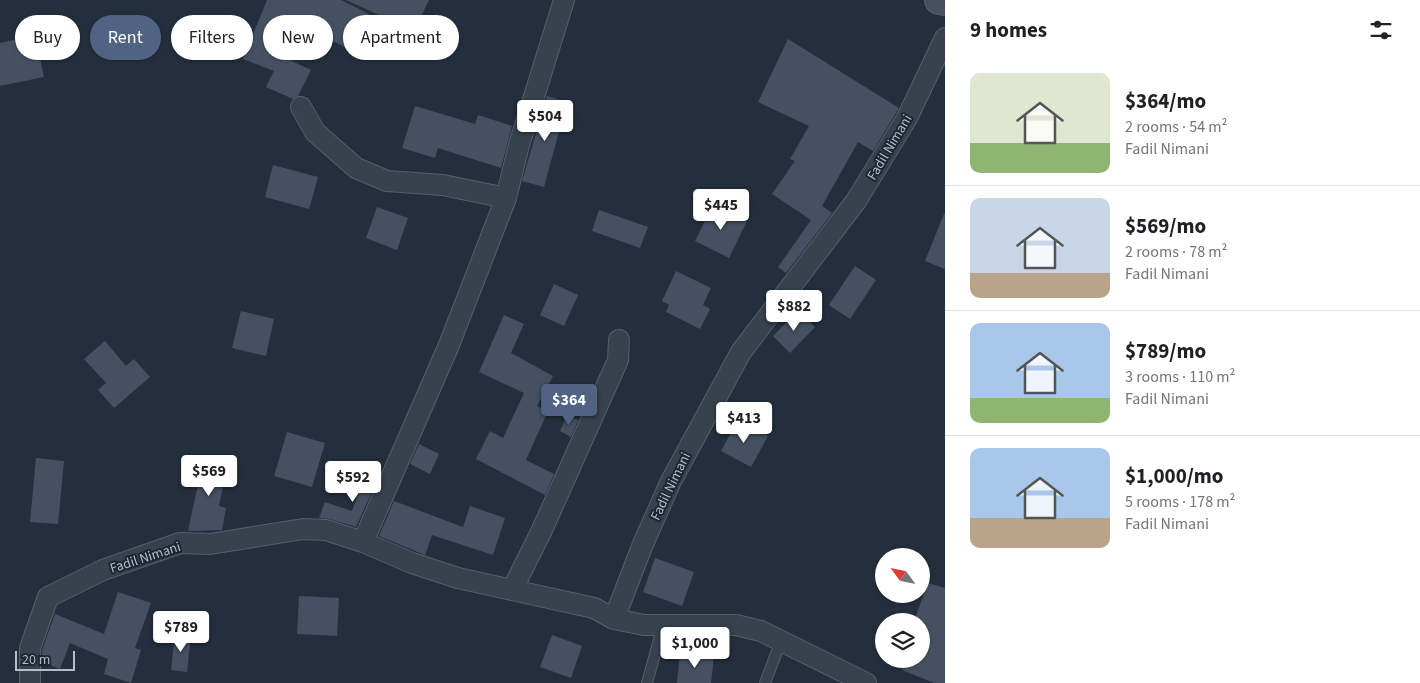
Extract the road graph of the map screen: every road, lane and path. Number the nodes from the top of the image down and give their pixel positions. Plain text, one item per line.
1 (564, 0) edge
2 (939, 0) edge
3 (945, 1) edge
4 (945, 38) edge
5 (301, 106) dead end
6 (506, 198) junction
7 (619, 340) dead end
8 (363, 542) junction
9 (512, 590) junction
10 (614, 619) junction
11 (663, 625) junction
12 (781, 641) junction
13 (30, 683) edge
14 (647, 683) edge
15 (766, 683) edge
16 (866, 683) edge

1 - 6 street
2 - 3 street
4 - 10 street, Fadil Nimani
5 - 6 street
6 - 8 street
7 - 9 street
8 - 9 street, Fadil Nimani
8 - 13 street, Fadil Nimani
9 - 10 street, Fadil Nimani
10 - 11 street
11 - 12 street
11 - 14 lane
12 - 15 lane
12 - 16 street

